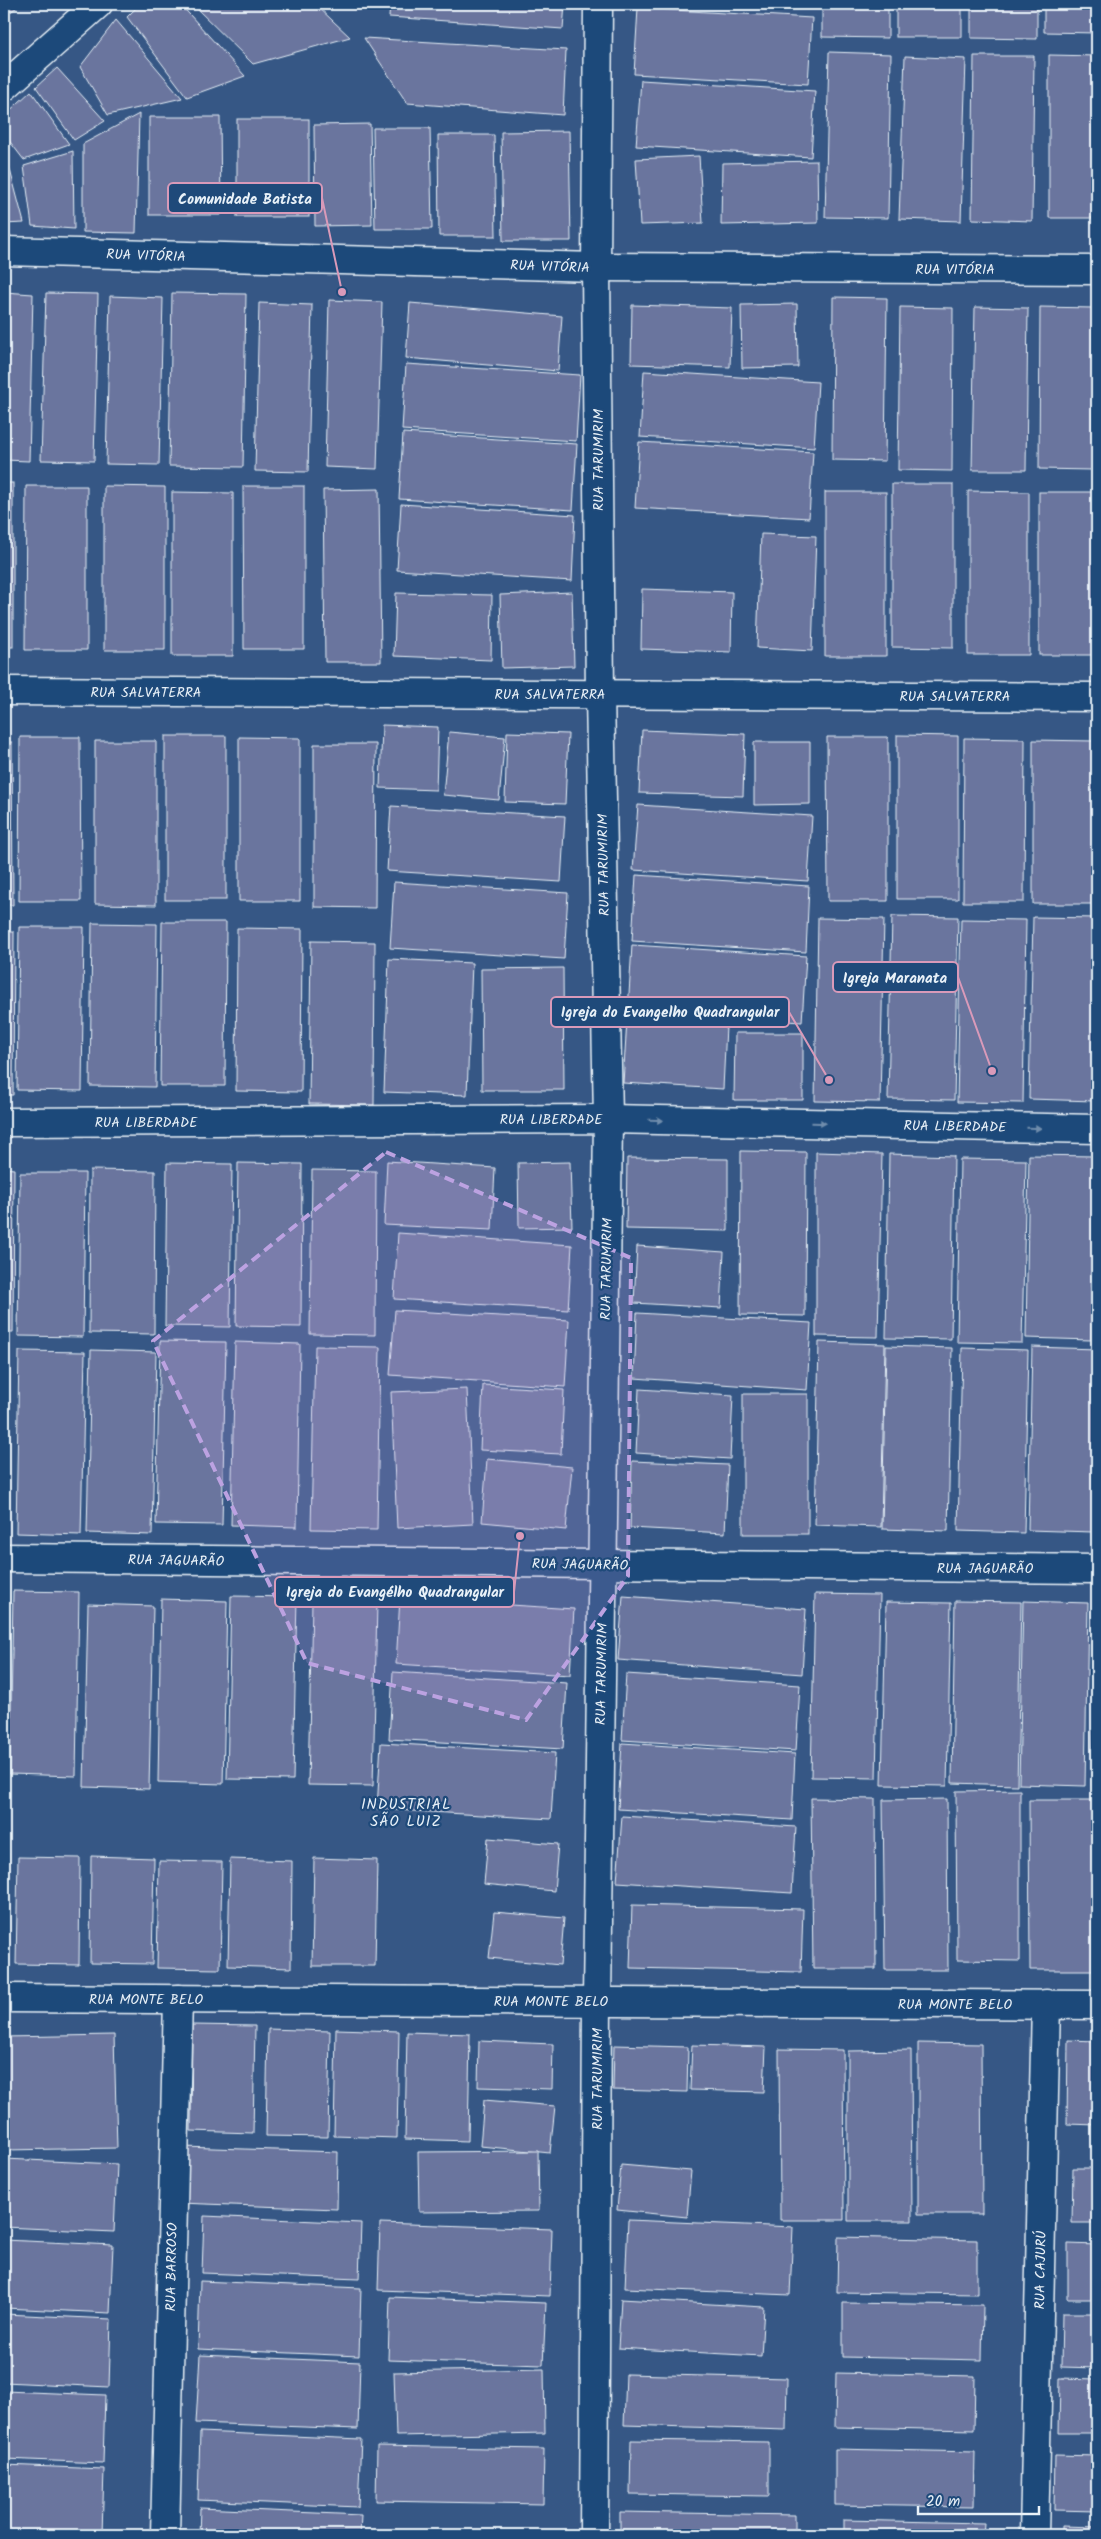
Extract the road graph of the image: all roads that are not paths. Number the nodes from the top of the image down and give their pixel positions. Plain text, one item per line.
1 (98, 4) edge
2 (598, 4) edge
3 (4, 87) edge
4 (4, 252) edge
5 (596, 267) junction
6 (1097, 270) edge
7 (4, 691) edge
8 (600, 694) junction
9 (1097, 696) edge
10 (608, 1119) junction
11 (4, 1122) edge
12 (1097, 1129) edge
13 (4, 1558) edge
14 (602, 1565) junction
15 (1097, 1569) edge
16 (4, 1998) edge
17 (178, 1998) junction
18 (597, 2001) junction
19 (1046, 2004) junction
20 (1097, 2004) edge
21 (164, 2535) edge
22 (594, 2535) edge
23 (1034, 2535) edge

1 - 3 street
2 - 5 street, RUA TARUMIRIM
4 - 5 street, RUA VITÓRIA
5 - 6 street, RUA VITÓRIA
5 - 8 street, RUA TARUMIRIM
7 - 8 street, RUA SALVATERRA
8 - 9 street, RUA SALVATERRA
8 - 10 street, RUA TARUMIRIM
10 - 11 street, RUA LIBERDADE
10 -> 12 street, RUA LIBERDADE
10 - 14 street, RUA TARUMIRIM
13 - 14 street, RUA JAGUARÃO
14 - 15 street, RUA JAGUARÃO
14 - 18 street, RUA TARUMIRIM
16 - 17 street, RUA MONTE BELO
17 - 18 street, RUA MONTE BELO
17 - 21 street, RUA BARROSO
18 - 19 street, RUA MONTE BELO
18 - 22 street, RUA TARUMIRIM
19 - 20 street, RUA MONTE BELO
19 - 23 street, RUA CAJURÚ

